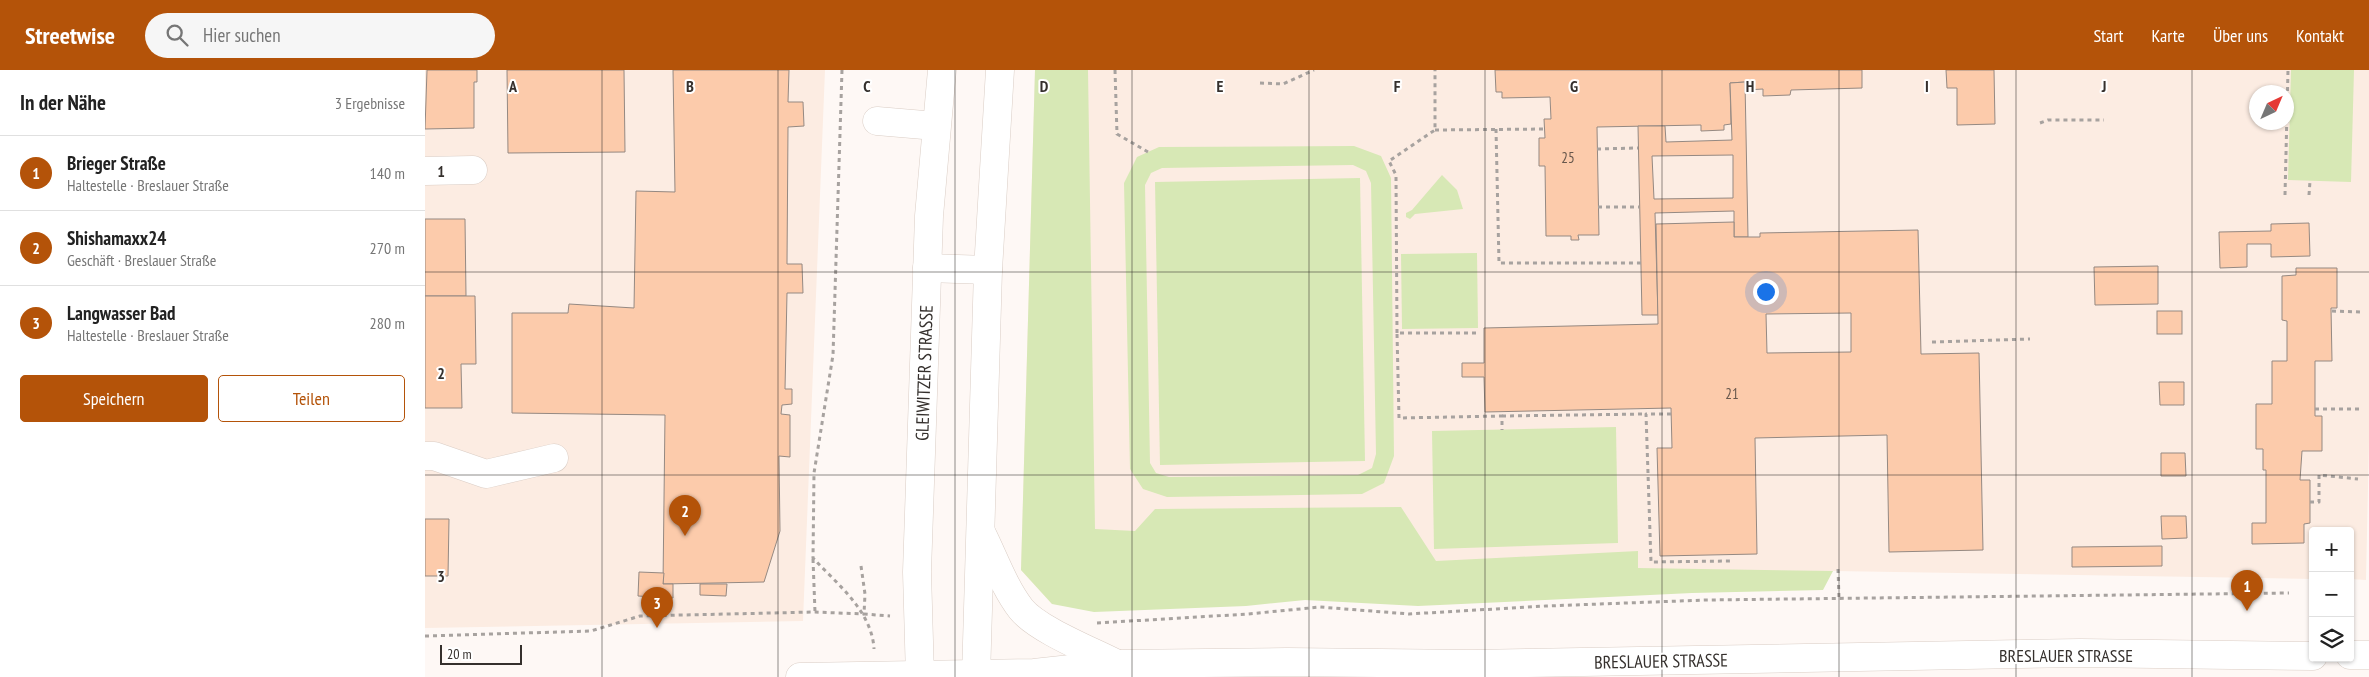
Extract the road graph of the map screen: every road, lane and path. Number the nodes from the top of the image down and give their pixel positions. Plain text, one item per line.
1 (842, 70) edge
2 (942, 70) edge
3 (999, 70) edge
4 (1115, 70) edge
5 (1314, 70) edge
6 (1435, 70) edge
7 (2288, 70) edge
8 (1260, 83) dead end
9 (2104, 120) dead end
10 (877, 121) dead end
11 (2040, 123) dead end
12 (936, 126) junction
13 (1496, 129) junction
14 (1545, 129) dead end
15 (1435, 130) junction
16 (1638, 148) dead end
17 (1597, 149) dead end
18 (1148, 152) dead end
19 (473, 170) dead end
20 (425, 171) edge
21 (2310, 181) dead end
22 (2285, 195) dead end
23 (2309, 195) dead end
24 (1598, 207) dead end
25 (1639, 207) dead end
26 (1641, 263) dead end
27 (927, 268) junction
28 (988, 270) junction
29 (2331, 311) dead end
30 (2361, 312) dead end
31 (1476, 332) dead end
32 (1397, 333) junction
33 (2030, 340) dead end
34 (1932, 342) dead end
35 (2360, 409) dead end
36 (2315, 410) dead end
37 (1647, 414) junction
38 (1671, 414) dead end
39 (1502, 416) junction
40 (1502, 430) dead end
41 (425, 456) edge
42 (555, 458) dead end
43 (2358, 479) dead end
44 (2310, 502) dead end
45 (981, 530) junction
46 (813, 558) junction
47 (1730, 561) dead end
48 (1838, 569) dead end
49 (2289, 593) dead end
50 (1839, 598) junction
51 (815, 612) junction
52 (864, 614) junction
53 (1115, 623) dead end
54 (425, 636) edge
55 (2354, 655) edge
56 (2369, 655) edge
57 (2309, 656) edge
58 (1117, 664) junction
59 (874, 675) junction
60 (920, 676) edge
61 (976, 676) edge
62 (800, 677) edge

1 - 46 path
2 - 12 main road, GLEIWITZER STRASSE
3 - 28 main road
4 - 18 path
5 - 8 path
6 - 15 path
7 - 22 path
9 - 11 path
10 - 12 main road
12 - 27 main road, GLEIWITZER STRASSE
13 - 14 path
13 - 15 path
13 - 26 path
15 - 32 path
16 - 17 path
19 - 20 main road
21 - 23 path
24 - 25 path
27 - 28 main road
27 - 60 main road, GLEIWITZER STRASSE
28 - 45 main road
29 - 30 path
31 - 32 path
32 - 39 path
33 - 34 path
35 - 36 path
37 - 38 path
37 - 39 path
37 - 47 path
39 - 40 path
41 - 42 main road
43 - 44 path
45 - 58 main road
45 - 61 main road
46 - 51 path
46 - 52 path
48 - 50 path
49 - 50 path
50 - 53 path
51 - 52 path
51 - 54 path
52 - 59 path
55 - 56 main road
57 - 58 main road, BRESLAUER STRASSE
58 - 61 main road, BRESLAUER STRASSE
59 - 60 main road, BRESLAUER STRASSE
59 - 62 main road, BRESLAUER STRASSE
60 - 61 main road, BRESLAUER STRASSE

